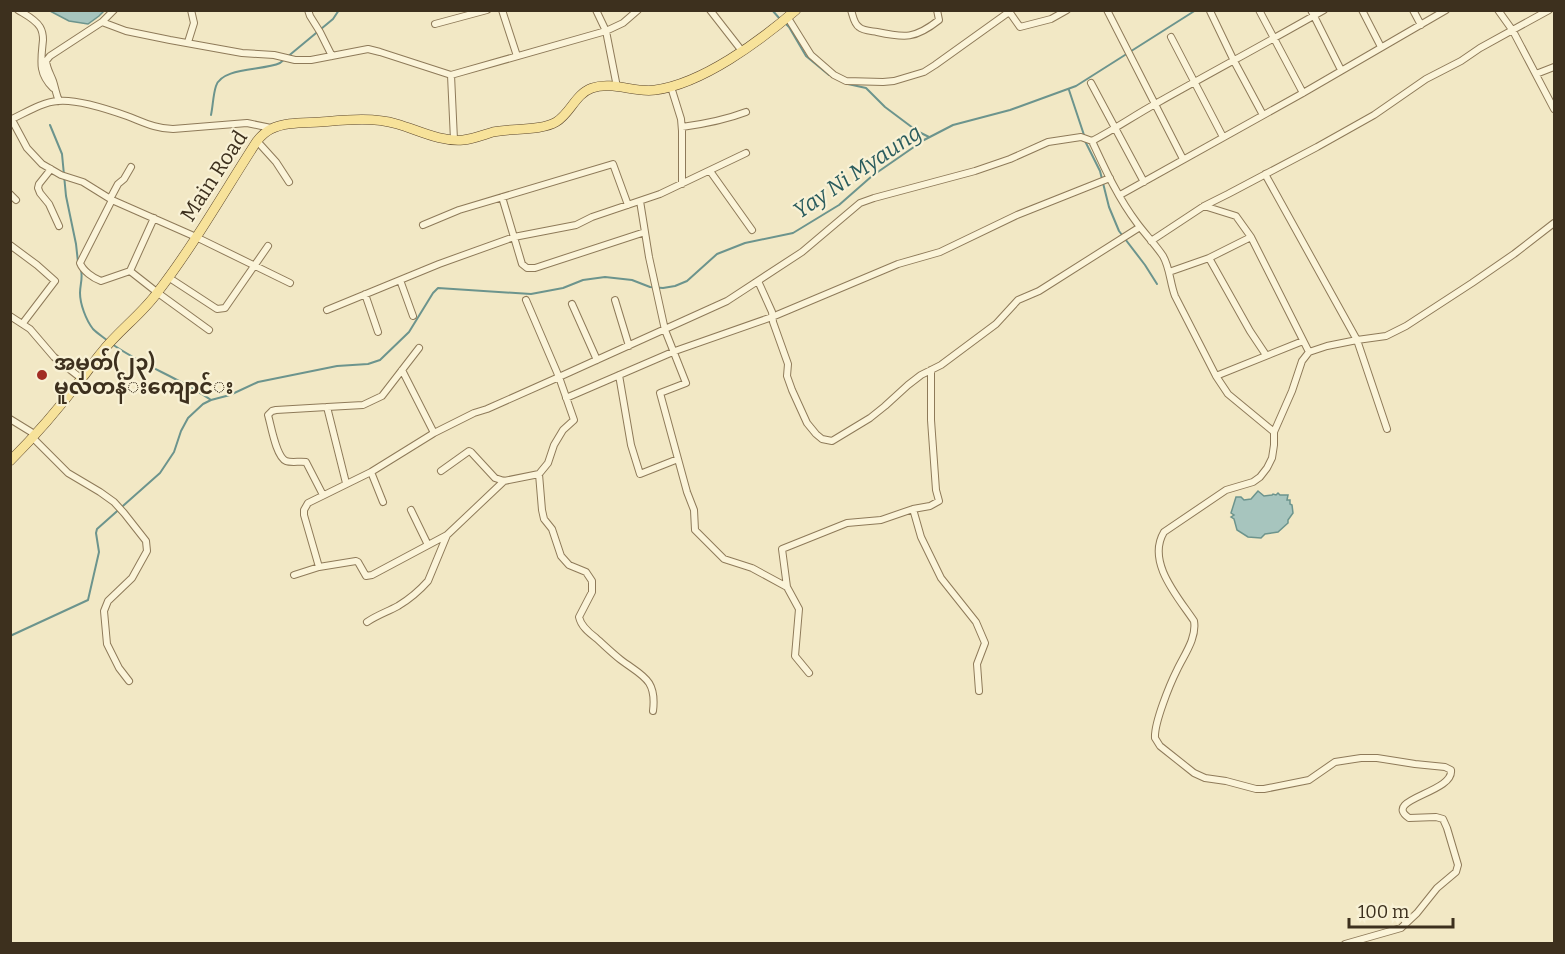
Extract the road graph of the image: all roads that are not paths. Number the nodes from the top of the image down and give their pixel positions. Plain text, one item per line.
1 (18, 10) edge
2 (114, 10) edge
3 (191, 10) edge
4 (308, 10) edge
5 (487, 10) edge
6 (502, 10) edge
7 (596, 10) edge
8 (638, 10) edge
9 (710, 10) edge
10 (796, 10) edge
11 (851, 10) edge
12 (937, 10) edge
13 (1067, 10) edge
14 (1107, 10) edge
15 (1259, 10) edge
16 (1323, 10) edge
17 (1362, 10) edge
18 (1413, 10) edge
19 (1446, 10) edge
20 (1498, 10) edge
21 (1549, 10) edge
22 (1009, 11) edge
23 (1210, 11) edge
24 (1312, 13) edge
25 (788, 18) junction
26 (102, 22) junction
27 (435, 24) dead end
28 (1421, 25) junction
29 (606, 31) junction
30 (1513, 31) junction
31 (1171, 37) dead end
32 (1274, 39) junction
33 (188, 42) junction
34 (1381, 47) junction
35 (742, 51) junction
36 (332, 56) junction
37 (517, 56) junction
38 (1234, 61) junction
39 (1554, 67) edge
40 (1341, 70) junction
41 (1536, 74) junction
42 (451, 75) junction
43 (1091, 83) dead end
44 (1195, 83) junction
45 (616, 87) junction
46 (671, 87) junction
47 (54, 89) junction
48 (1303, 93) junction
49 (59, 100) junction
50 (1155, 104) junction
51 (1554, 109) edge
52 (746, 112) dead end
53 (1263, 114) junction
54 (11, 120) edge
55 (682, 127) junction
56 (272, 129) junction
57 (1115, 129) junction
58 (1223, 137) junction
59 (454, 140) junction
60 (257, 141) junction
61 (1092, 141) junction
62 (746, 153) dead end
63 (1183, 159) junction
64 (130, 167) dead end
65 (51, 169) junction
66 (710, 171) junction
67 (1265, 174) junction
68 (1110, 178) junction
69 (289, 182) dead end
70 (1144, 182) junction
71 (682, 184) junction
72 (10, 194) edge
73 (1120, 195) junction
74 (502, 197) junction
75 (16, 200) dead end
76 (111, 200) junction
77 (640, 201) junction
78 (628, 205) junction
79 (1204, 206) junction
80 (154, 218) junction
81 (1554, 223) edge
82 (423, 225) dead end
83 (59, 226) dead end
84 (1140, 227) junction
85 (752, 230) dead end
86 (645, 232) junction
87 (196, 237) junction
88 (514, 237) junction
89 (1251, 237) junction
90 (1151, 241) junction
91 (10, 245) edge
92 (267, 246) dead end
93 (1209, 258) junction
94 (255, 266) junction
95 (129, 271) junction
96 (1169, 272) junction
97 (168, 277) junction
98 (400, 280) junction
99 (758, 281) junction
100 (290, 283) dead end
101 (158, 293) junction
102 (365, 294) junction
103 (526, 300) dead end
104 (615, 300) dead end
105 (572, 304) dead end
106 (327, 310) dead end
107 (10, 316) edge
108 (413, 316) dead end
109 (772, 317) junction
110 (23, 323) junction
111 (209, 330) dead end
112 (665, 330) junction
113 (378, 332) dead end
114 (1357, 340) junction
115 (1303, 341) junction
116 (629, 346) junction
117 (419, 348) dead end
118 (675, 351) junction
119 (1309, 352) junction
120 (1266, 355) junction
121 (597, 360) junction
122 (402, 370) junction
123 (931, 370) junction
124 (619, 375) junction
125 (1216, 376) junction
126 (559, 377) junction
127 (82, 379) junction
128 (567, 398) junction
129 (327, 407) junction
130 (10, 419) edge
131 (1387, 429) dead end
132 (1274, 432) junction
133 (435, 433) junction
134 (34, 437) junction
135 (678, 459) junction
136 (10, 461) edge
137 (441, 471) dead end
138 (371, 472) junction
139 (540, 474) junction
140 (504, 481) junction
141 (346, 483) junction
142 (323, 495) junction
143 (383, 502) dead end
144 (913, 509) junction
145 (411, 510) dead end
146 (447, 535) junction
147 (428, 545) junction
148 (319, 567) junction
149 (294, 575) dead end
150 (787, 587) junction
151 (367, 622) dead end
152 (809, 674) dead end
153 (129, 681) dead end
154 (979, 691) dead end
155 (653, 711) dead end
156 (1345, 944) edge

1 - 47 street
2 - 26 street
3 - 33 street
4 - 36 street
5 - 27 street
6 - 37 street
7 - 29 street
8 - 29 street
9 - 35 street
10 - 25 main road, Main Road
11 - 12 street
13 - 22 street
14 - 50 street
15 - 32 street
16 - 24 street
17 - 34 street
18 - 28 street
19 - 28 street
20 - 30 street
21 - 30 street
22 - 25 street
23 - 38 street
24 - 32 street
24 - 40 street
25 - 35 main road, Main Road
26 - 33 street
26 - 47 street
28 - 34 street
29 - 37 street
29 - 45 street
30 - 41 street
30 - 67 street
31 - 44 street
32 - 38 street
32 - 48 street
33 - 36 street
34 - 40 street
35 - 46 main road, Main Road
36 - 42 street
37 - 42 street
38 - 44 street
38 - 53 street
39 - 41 street
40 - 48 street
41 - 51 street
42 - 59 street
43 - 57 street
44 - 50 street
44 - 58 street
45 - 46 main road, Main Road
45 - 59 main road, Main Road
46 - 55 street
47 - 49 street
48 - 53 street
49 - 54 street
49 - 56 street
50 - 57 street
50 - 63 street
52 - 55 street
53 - 58 street
54 - 65 street
55 - 71 street
56 - 59 main road, Main Road
56 - 60 main road, Main Road
57 - 61 street
57 - 70 street
58 - 63 street
60 - 69 street
60 - 87 main road, Main Road
61 - 68 street
61 - 99 street
62 - 66 street
63 - 70 street
64 - 76 street
65 - 76 street
65 - 83 street
66 - 71 street
66 - 85 street
67 - 79 street
67 - 114 street
68 - 73 street
68 - 109 street
70 - 73 street
71 - 77 street
72 - 75 street
73 - 84 street
74 - 78 street
74 - 82 street
74 - 88 street
76 - 80 street
76 - 95 street
77 - 78 street
77 - 86 street
78 - 88 street
79 - 89 street
79 - 90 street
80 - 87 street
80 - 95 street
81 - 114 street
84 - 90 street
84 - 123 street
86 - 88 street
86 - 112 street
87 - 94 street
87 - 97 main road, Main Road
88 - 98 street
89 - 93 street
89 - 115 street
90 - 96 street
91 - 110 street
92 - 94 street
93 - 96 street
93 - 120 street
94 - 97 street
94 - 100 street
95 - 101 street
96 - 125 street
97 - 101 main road, Main Road
98 - 102 street
98 - 108 street
99 - 109 street
99 - 112 street
101 - 111 street
101 - 127 main road, Main Road
102 - 106 street
102 - 113 street
103 - 126 street
104 - 116 street
105 - 121 street
107 - 110 street
109 - 118 street
109 - 123 street
110 - 127 street
112 - 116 street
112 - 118 street
114 - 119 street
114 - 131 street
115 - 119 street
115 - 120 street
116 - 121 street
117 - 122 street
118 - 124 street
118 - 135 street
119 - 132 street
120 - 125 street
121 - 126 street
122 - 129 street
122 - 133 street
123 - 144 street
124 - 128 street
124 - 135 street
125 - 132 street
126 - 128 street
126 - 133 street
127 - 134 main road, Main Road
128 - 139 street
129 - 141 street
129 - 142 street
130 - 134 street
132 - 156 street
133 - 138 street
134 - 136 main road, Main Road
134 - 153 street
135 - 150 street
137 - 140 street
138 - 141 street
138 - 143 street
139 - 140 street
139 - 155 street
140 - 146 street
141 - 142 street
142 - 148 street
144 - 150 street
144 - 154 street
145 - 147 street
146 - 147 street
146 - 151 street
147 - 148 street
148 - 149 street
150 - 152 street

